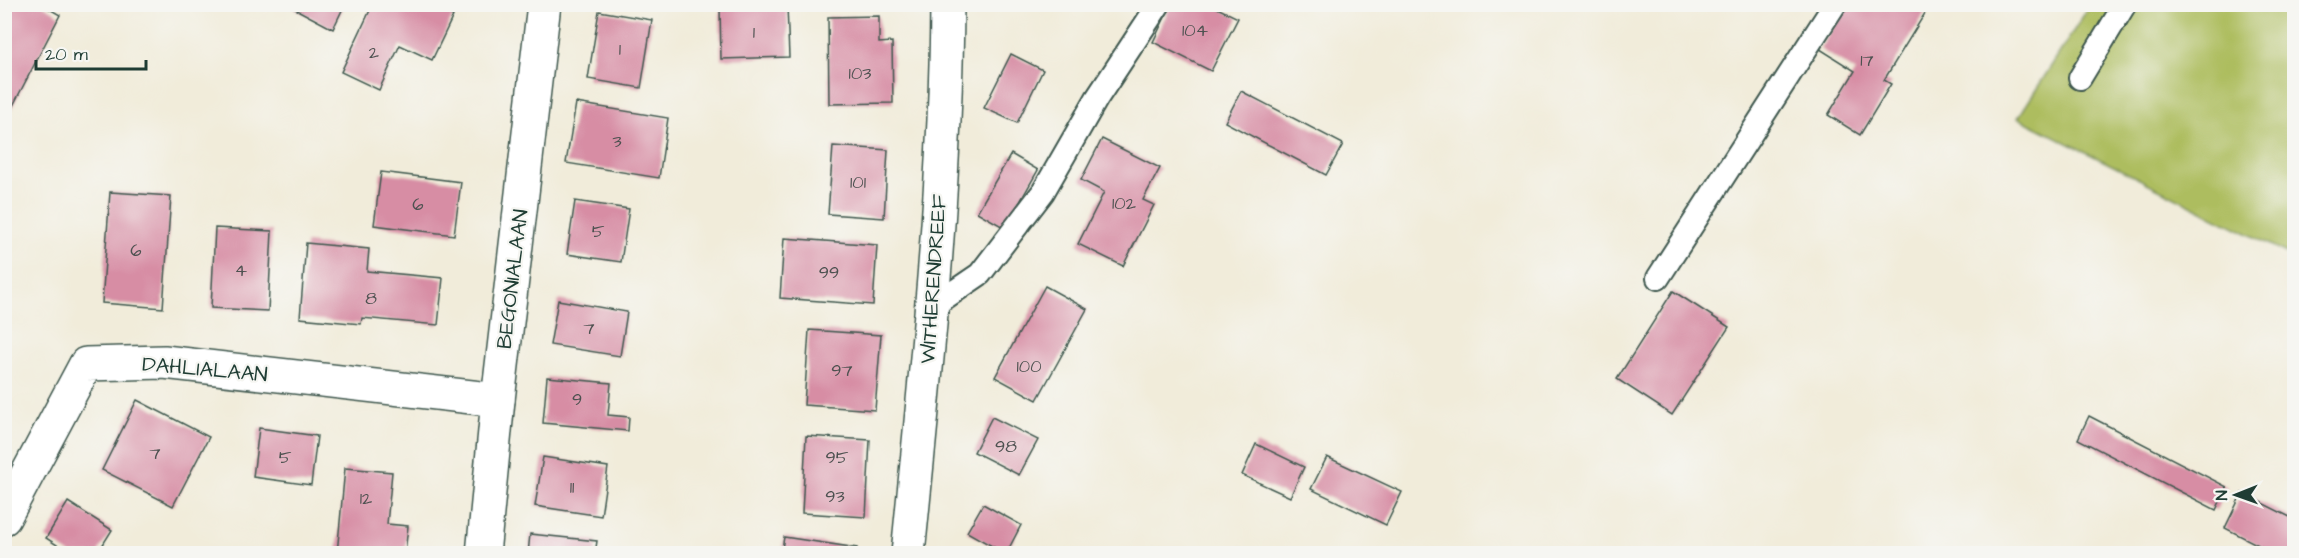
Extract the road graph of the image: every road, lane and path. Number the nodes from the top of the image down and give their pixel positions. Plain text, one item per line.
1 (544, 4) edge
2 (947, 4) edge
3 (1159, 4) edge
4 (1835, 4) edge
5 (2125, 4) edge
6 (2080, 78) dead end
7 (1658, 278) dead end
8 (933, 306) junction
9 (498, 400) junction
10 (4, 518) edge
11 (483, 554) edge
12 (908, 554) edge

1 - 9 street, BEGONIALAAN
2 - 8 street, WITHERENDREEF
3 - 8 lane
4 - 7 lane
5 - 6 lane
8 - 12 street, WITHERENDREEF
9 - 10 street, DAHLIALAAN
9 - 11 street, BEGONIALAAN

